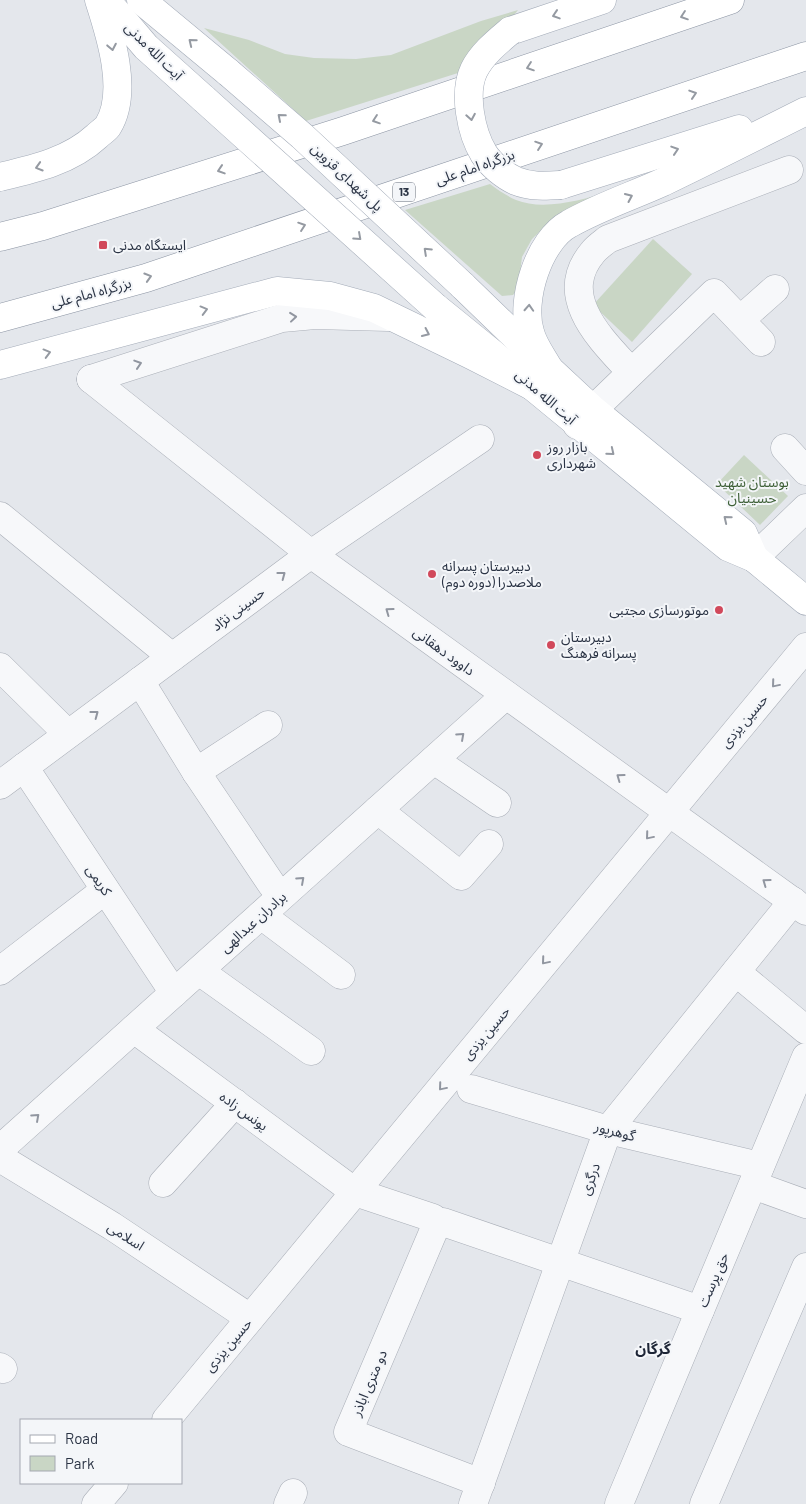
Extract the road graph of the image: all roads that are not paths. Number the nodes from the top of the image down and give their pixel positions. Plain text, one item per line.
1 (99, 0) edge
2 (106, 0) edge
3 (141, 0) edge
4 (602, 0) edge
5 (730, 0) edge
6 (806, 56) edge
7 (806, 107) edge
8 (806, 111) edge
9 (788, 170) dead end
10 (0, 177) edge
11 (0, 237) edge
12 (462, 285) joint
13 (775, 289) dead end
14 (435, 307) joint
15 (391, 317) junction
16 (0, 318) edge
17 (740, 320) junction
18 (761, 342) dead end
19 (0, 366) edge
20 (631, 372) junction
21 (541, 378) junction
22 (585, 417) junction
23 (480, 439) dead end
24 (786, 448) dead end
25 (806, 471) edge
26 (806, 508) edge
27 (5, 529) edge
28 (311, 554) junction
29 (754, 558) junction
30 (806, 601) edge
31 (806, 647) edge
32 (172, 657) junction
33 (0, 667) edge
34 (140, 681) junction
35 (506, 695) junction
36 (268, 725) dead end
37 (68, 734) junction
38 (434, 760) junction
39 (24, 767) junction
40 (196, 772) junction
41 (0, 784) edge
42 (497, 803) dead end
43 (378, 810) junction
44 (669, 812) junction
45 (490, 844) dead end
46 (272, 885) dead end
47 (105, 890) junction
48 (799, 906) edge
49 (261, 915) junction
50 (0, 971) edge
51 (199, 971) junction
52 (736, 972) junction
53 (342, 975) dead end
54 (174, 993) junction
55 (134, 1029) junction
56 (806, 1030) edge
57 (311, 1051) dead end
58 (806, 1056) edge
59 (471, 1089) dead end
60 (234, 1103) junction
61 (608, 1130) junction
62 (0, 1149) edge
63 (0, 1158) edge
64 (756, 1176) junction
65 (163, 1183) dead end
66 (355, 1192) junction
67 (806, 1204) edge
68 (437, 1223) junction
69 (560, 1262) junction
70 (806, 1267) edge
71 (700, 1310) junction
72 (250, 1318) junction
73 (167, 1419) edge
74 (113, 1484) edge
75 (477, 1494) edge
76 (96, 1504) edge
77 (620, 1504) edge
78 (704, 1504) edge

1 -> 10 main road
2 -> 14 main road, آیت‌ الله مدنی, bridge
12 -> 3 main road, پل شهدای قزوین, bridge
4 -> 7 main road, bridge
5 -> 11 main road
16 -> 6 main road, بزرگراه امام علی / 13
21 -> 8 main road
9 - 20 street
12 - 21 main road, آیت الله مدنی
13 - 17 street
14 - 21 main road, آیت الله مدنی
19 -> 15 main road
15 -> 21 main road
28 -> 15 street, داوود دهقانی
17 - 18 street
17 - 20 street
20 - 22 street
21 - 22 main road, آیت الله مدنی
22 - 29 main road, آیت الله مدنی
23 - 28 street, حسینی نژاد
24 - 25 street
26 - 29 street
27 - 32 street
32 -> 28 street, حسینی نژاد
35 -> 28 street, داوود دهقانی
29 - 30 main road, آیت الله مدنی
31 -> 44 street, حسین یزدی
32 - 34 street, حسینی نژاد
33 - 37 street
37 -> 34 street, حسینی نژاد
34 - 40 street
38 -> 35 street, برادران عبدالهی
44 -> 35 street, داوود دهقانی
36 - 40 street
37 - 39 street, حسینی نژاد
38 - 42 street
38 - 43 street, برادران عبدالهی
39 - 41 street, حسینی نژاد
39 - 47 street, کریمی
40 - 46 street
43 - 45 street
49 -> 43 street, برادران عبدالهی
48 -> 44 street, داوود دهقانی
44 -> 66 street, حسین یزدی
47 - 50 street
47 - 54 street, کریمی
48 - 52 street, درگری
49 - 51 street, برادران عبدالهی
49 - 53 street
51 - 54 street, برادران عبدالهی
51 - 57 street
52 - 56 street
52 - 61 street, درگری
54 - 55 street, برادران عبدالهی
55 - 60 street, یونس زاده
62 -> 55 street, برادران عبدالهی
58 - 64 street, حق پرست
59 - 61 street, گوهرپور
60 - 65 street
60 - 66 street, یونس زاده
61 - 64 street, گوهرپور
61 - 69 street, درگری
63 - 72 street, اسلامی
64 - 67 street, گوهرپور
64 - 71 street, حق پرست
66 - 68 street, یونس زاده
66 - 72 street, حسین یزدی
68 - 69 street, یونس زاده
68 - 75 street, دو متری اباذر
69 - 71 street, یونس زاده
69 - 75 street, درگری
70 - 78 street
71 - 77 street, حق پرست
72 - 73 street, حسین یزدی
74 - 76 street

